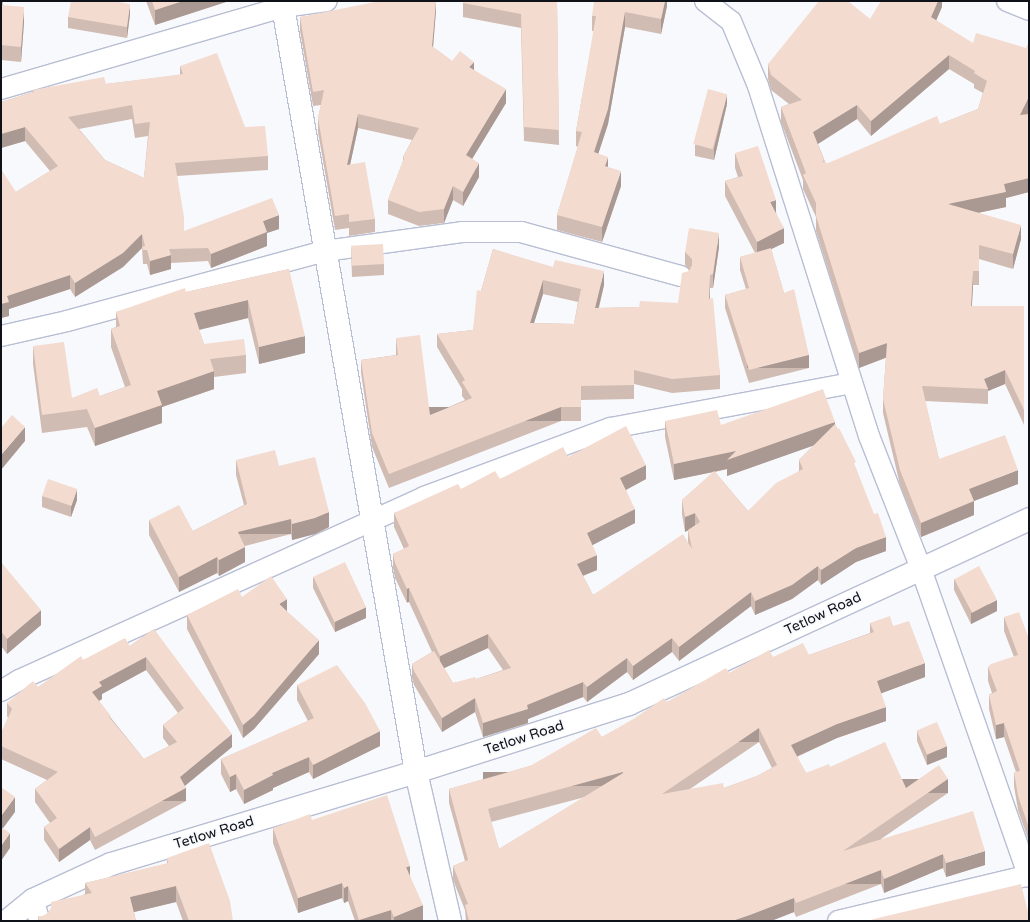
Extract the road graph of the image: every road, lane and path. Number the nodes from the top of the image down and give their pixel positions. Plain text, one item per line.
1 (327, 1) edge
2 (705, 1) edge
3 (1007, 1) edge
4 (283, 4) edge
5 (1029, 10) edge
6 (1, 89) edge
7 (325, 251) junction
8 (681, 276) edge
9 (1, 336) edge
10 (852, 383) junction
11 (1029, 519) edge
12 (373, 521) junction
13 (920, 569) junction
14 (1, 691) edge
15 (416, 772) junction
16 (1029, 876) edge
17 (33, 900) junction
18 (7, 921) edge
19 (40, 921) edge
20 (450, 921) edge
21 (838, 921) edge

1 - 4 street
2 - 10 street
3 - 5 street
4 - 6 street
4 - 7 street
7 - 8 street
7 - 9 street
7 - 12 street
10 - 12 street
10 - 13 street
11 - 13 street, Tetlow Road
12 - 14 street
12 - 15 street
13 - 15 street, Tetlow Road
13 - 16 street
15 - 17 street, Tetlow Road
15 - 20 street
16 - 21 street
17 - 18 street, Tetlow Road
17 - 19 street

